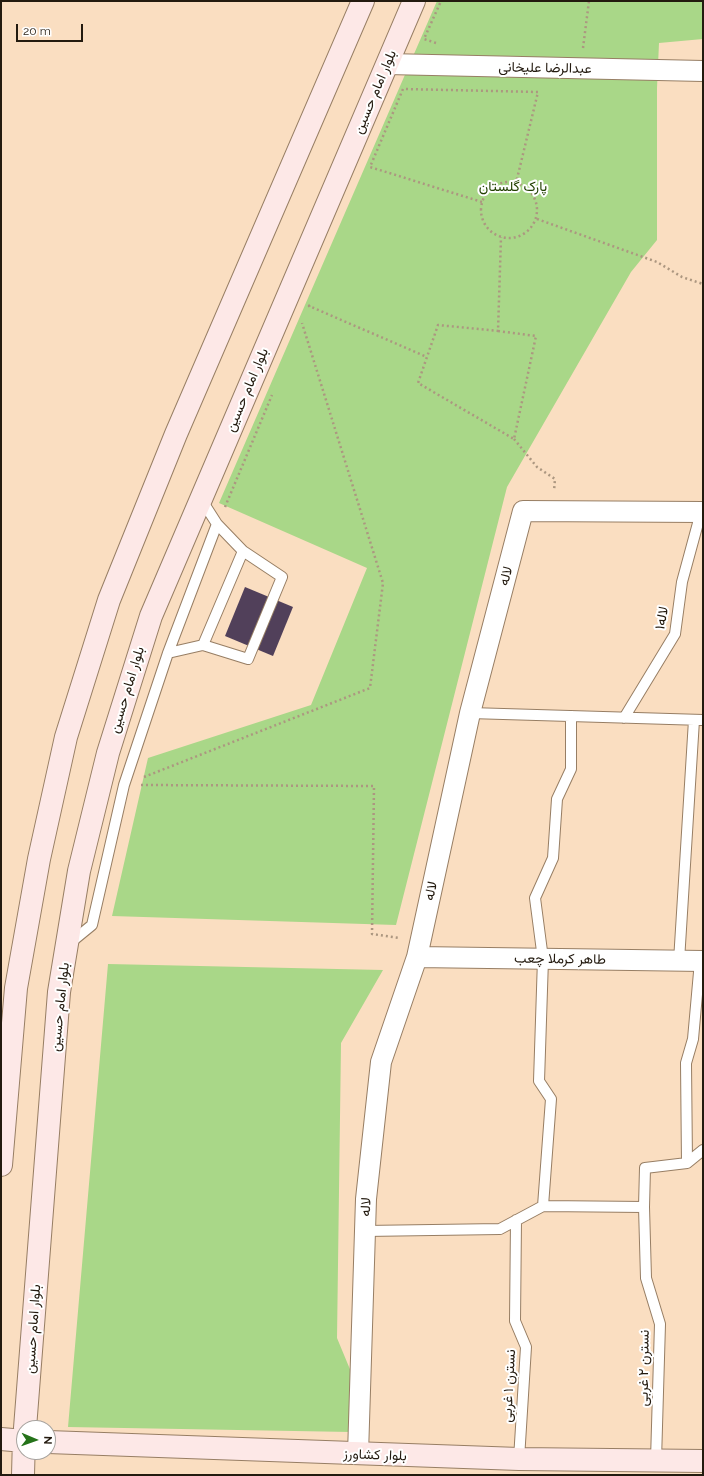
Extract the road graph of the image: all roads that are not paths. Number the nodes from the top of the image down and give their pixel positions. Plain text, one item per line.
1 (363, 1) edge
2 (414, 1) edge
3 (387, 64) junction
4 (703, 71) edge
5 (201, 499) junction
6 (702, 512) edge
7 (218, 524) junction
8 (243, 551) junction
9 (203, 645) junction
10 (168, 652) junction
11 (470, 713) junction
12 (571, 716) junction
13 (624, 718) junction
14 (699, 720) edge
15 (66, 946) junction
16 (419, 949) junction
17 (543, 959) junction
18 (679, 961) junction
19 (701, 961) edge
20 (703, 1150) edge
21 (687, 1163) junction
22 (1, 1165) edge
23 (543, 1206) junction
24 (644, 1207) junction
25 (516, 1220) junction
26 (365, 1231) junction
27 (26, 1420) edge
28 (1, 1439) edge
29 (16, 1440) edge
30 (56, 1442) edge
31 (358, 1454) junction
32 (23, 1460) edge
33 (519, 1460) junction
34 (656, 1460) junction
35 (703, 1461) edge
36 (23, 1475) edge

1 - 22 main road
2 - 3 main road, بلوار امام حسین
3 - 4 street, عبدالرضا علیخانی
3 - 5 main road, بلوار امام حسین
5 - 7 lane
5 - 15 main road, بلوار امام حسین
6 - 11 street, لاله
6 - 13 lane, لاله۱
7 - 8 lane
7 - 10 lane
8 - 9 lane
8 - 9 lane
9 - 10 lane
10 - 15 lane
11 - 12 lane
11 - 16 street, لاله
12 - 13 lane
12 - 17 lane
13 - 14 lane
14 - 18 lane
15 - 27 main road, بلوار امام حسین
16 - 17 street, طاهر کرملا چعب
16 - 26 street, لاله
17 - 18 street, طاهر کرملا چعب
17 - 23 lane
18 - 19 street, طاهر کرملا چعب
19 - 21 lane
20 - 21 lane
21 - 24 lane, نسترن ۲ غربی
23 - 24 lane
23 - 25 lane
24 - 34 lane, نسترن ۲ غربی
25 - 26 lane
25 - 33 lane, نسترن ۱ غربی
26 - 31 street, لاله
28 - 29 main road
30 - 31 main road, بلوار کشاورز
31 - 33 main road, بلوار کشاورز
32 - 36 main road
33 - 34 main road, بلوار کشاورز
34 - 35 main road, بلوار کشاورز

